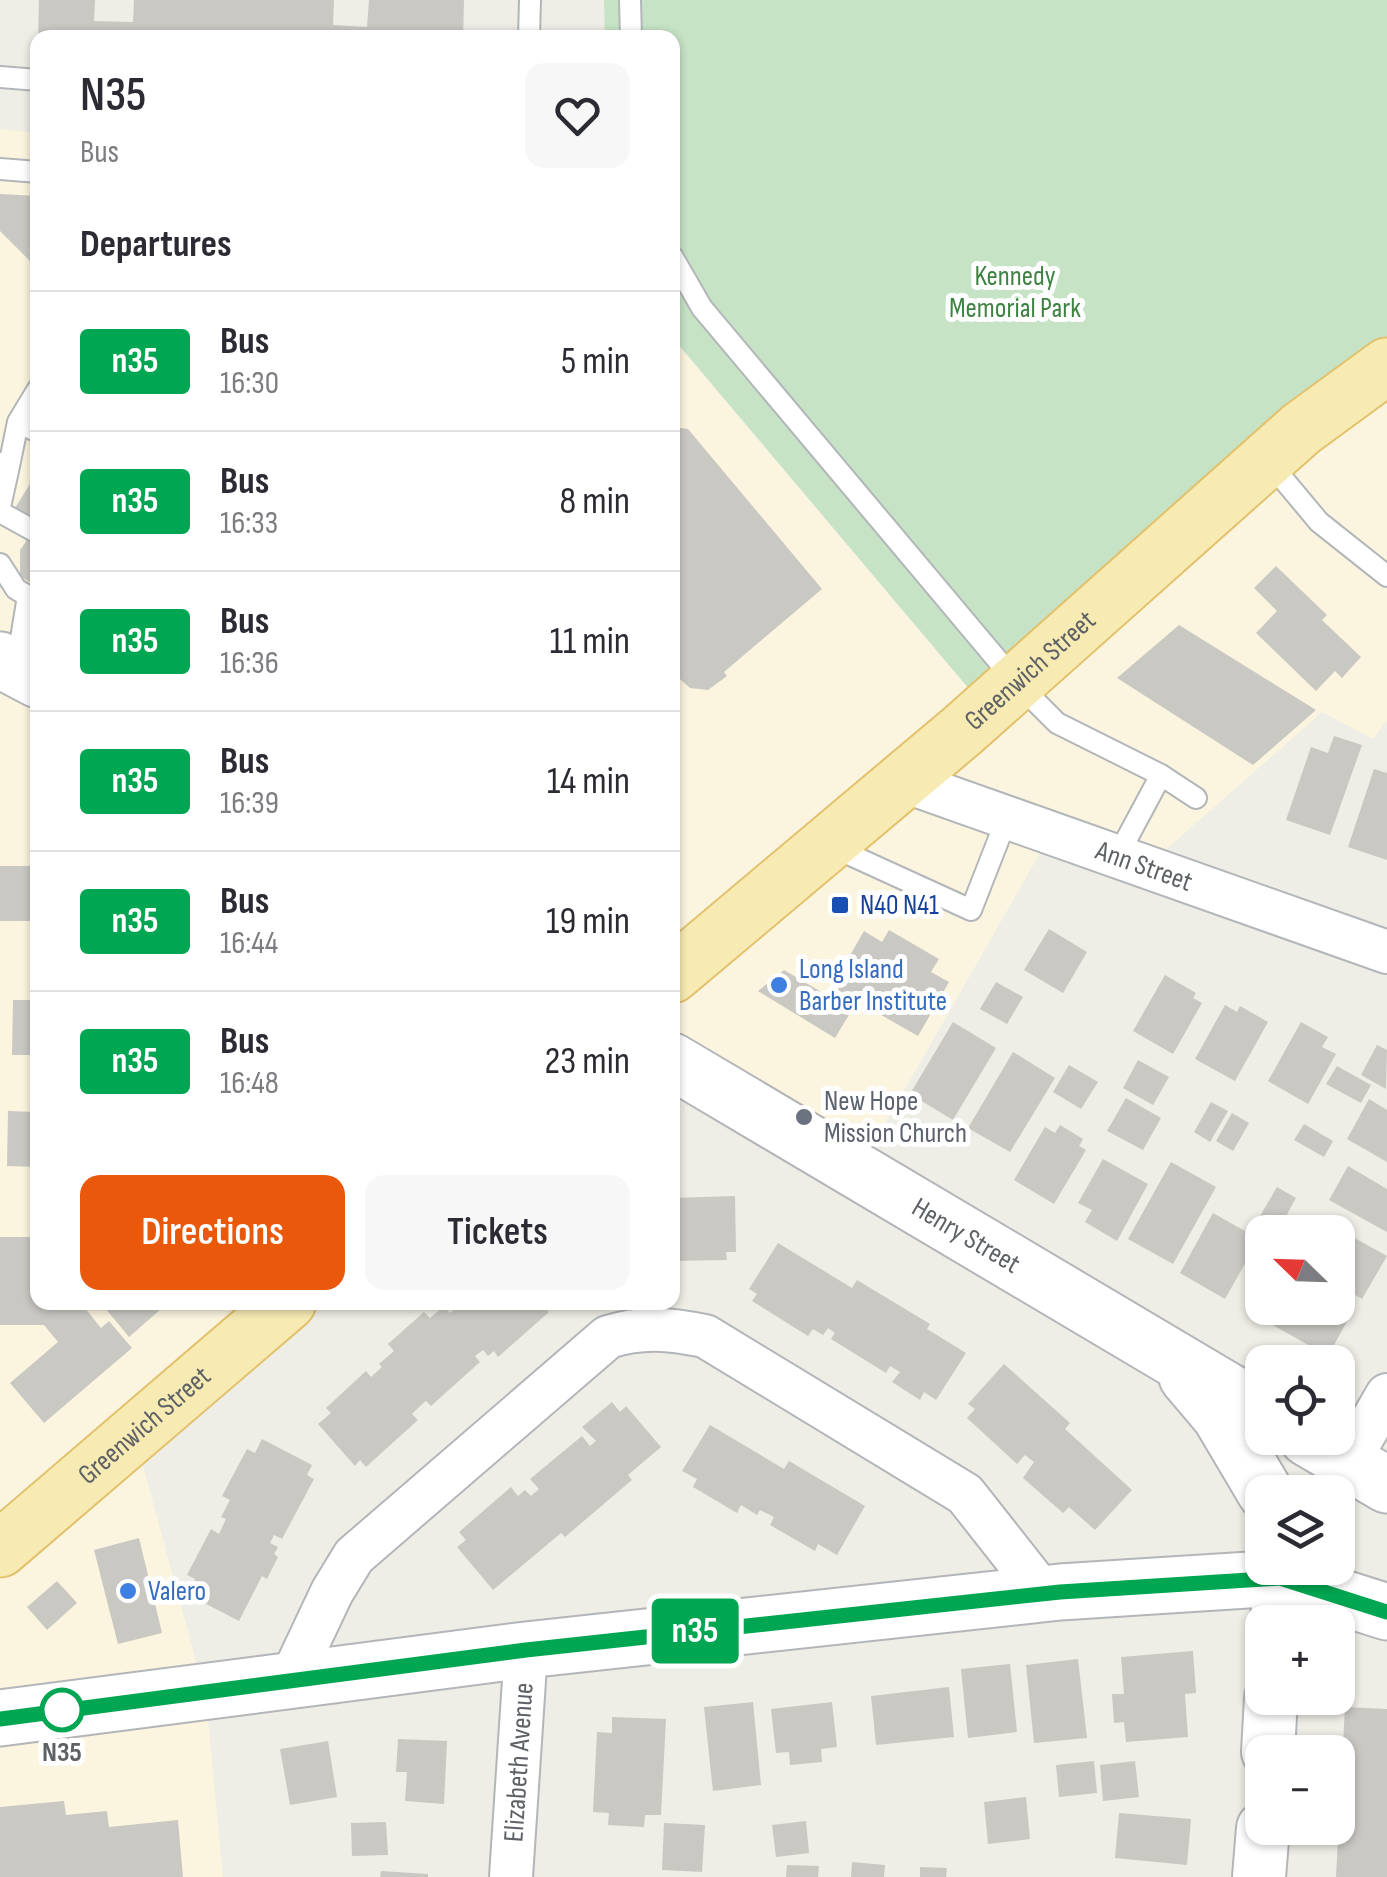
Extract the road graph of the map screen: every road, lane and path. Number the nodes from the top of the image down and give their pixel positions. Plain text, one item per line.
1 (530, 0) edge
2 (630, 0) edge
3 (528, 30) edge
4 (631, 30) edge
5 (0, 77) edge
6 (30, 79) edge
7 (0, 169) edge
8 (30, 171) edge
9 (680, 270) edge
10 (1387, 366) edge
11 (28, 427) edge
12 (1267, 459) junction
13 (4, 464) edge
14 (0, 509) edge
15 (30, 528) edge
16 (0, 564) edge
17 (1387, 576) edge
18 (30, 597) edge
19 (30, 613) edge
20 (18, 669) edge
21 (1016, 682) junction
22 (1160, 775) junction
23 (901, 780) junction
24 (1196, 798) dead end
25 (1006, 818) junction
26 (826, 844) junction
27 (1117, 857) junction
28 (1387, 952) edge
29 (680, 968) edge
30 (680, 1066) edge
31 (279, 1310) edge
32 (1170, 1356) junction
33 (1387, 1395) edge
34 (1245, 1401) edge
35 (1343, 1469) edge
36 (1255, 1475) edge
37 (66, 1492) junction
38 (0, 1498) edge
39 (0, 1548) edge
40 (1256, 1585) edge
41 (1284, 1585) edge
42 (1043, 1594) junction
43 (1387, 1612) edge
44 (526, 1650) junction
45 (290, 1680) junction
46 (0, 1718) edge
47 (1262, 1845) edge
48 (511, 1877) edge
49 (1259, 1877) edge

1 - 3 lane
2 - 4 lane
5 - 6 lane
7 - 8 lane
9 - 21 lane
10 - 12 main road, Greenwich Street
11 - 13 lane
12 - 17 lane
12 - 21 main road, Greenwich Street
13 - 14 lane
14 - 15 lane
16 - 18 lane
19 - 20 lane
21 - 22 lane
21 - 23 main road, Greenwich Street
22 - 24 lane
22 - 27 lane
23 - 25 street, Ann Street
23 - 26 main road, Greenwich Street
25 - 26 lane
25 - 27 street, Ann Street
26 - 29 main road, Greenwich Street
27 - 28 street, Ann Street
30 - 32 main road, Henry Street
31 - 37 main road, Greenwich Street
32 - 34 main road, Henry Street
32 - 36 main road
33 - 35 street
37 - 38 main road
37 - 39 main road, Greenwich Street
40 - 42 main road
41 - 43 main road
42 - 44 main road
42 - 45 street
44 - 45 main road
44 - 48 street, Elizabeth Avenue
45 - 46 main road
47 - 49 street

